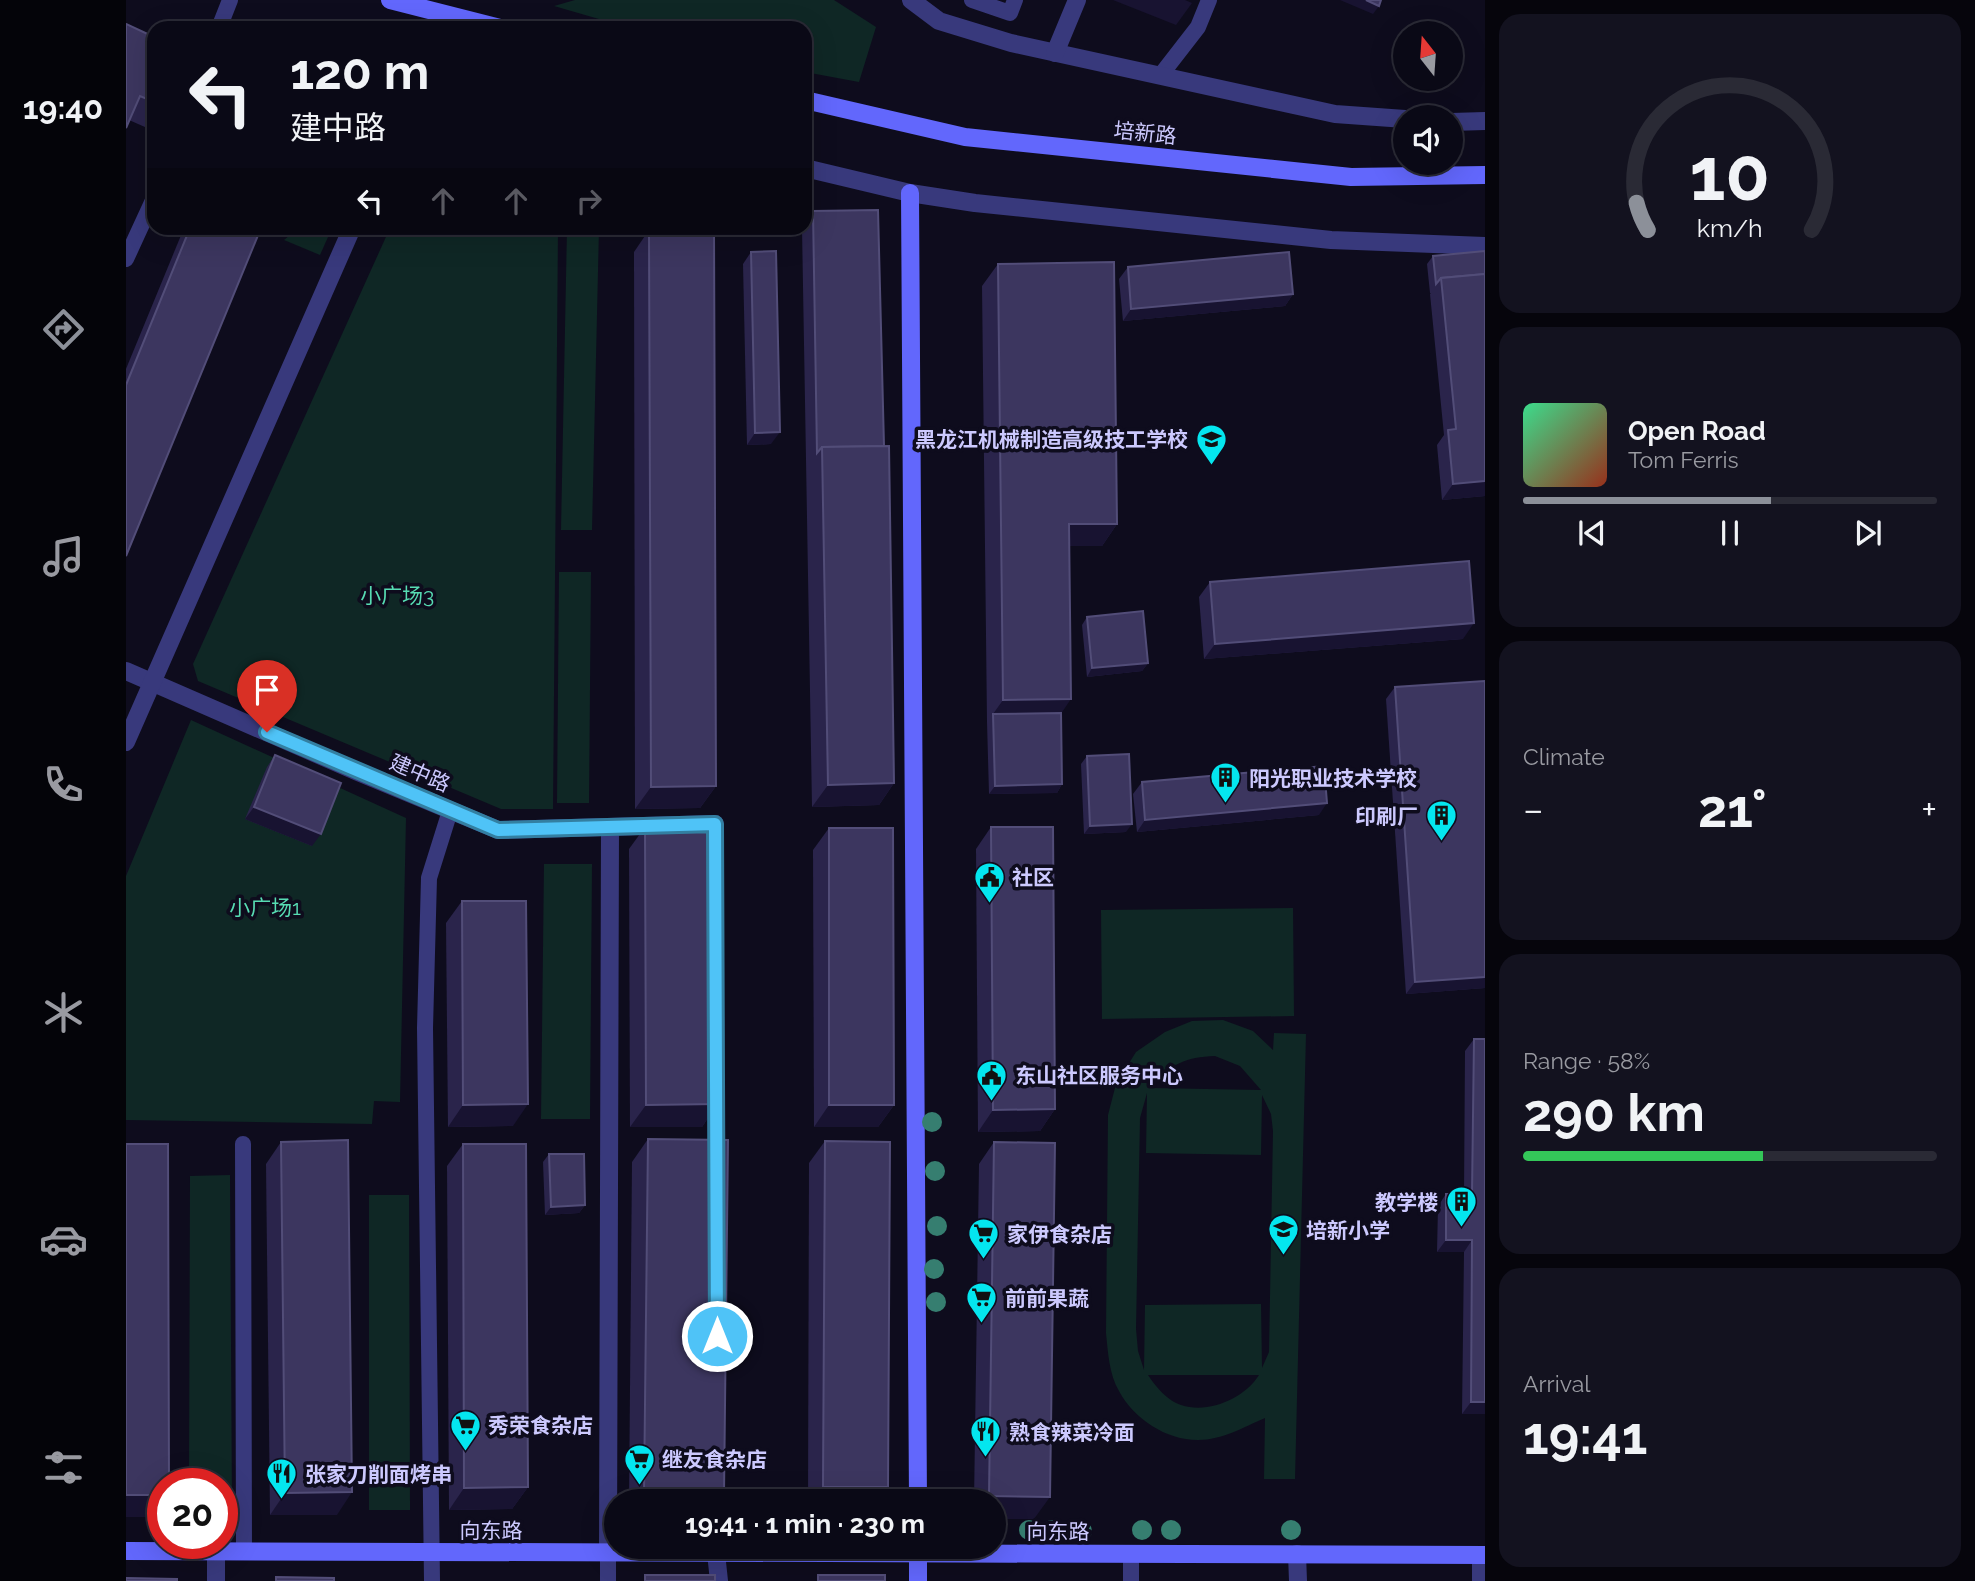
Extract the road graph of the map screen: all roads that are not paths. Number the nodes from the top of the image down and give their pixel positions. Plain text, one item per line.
1 (230, 0) edge
2 (390, 0) edge
3 (911, 0) edge
4 (972, 0) edge
5 (1015, 0) edge
6 (1077, 0) edge
7 (1209, 0) edge
8 (222, 21) edge
9 (472, 21) edge
10 (1055, 53) junction
11 (1160, 76) junction
12 (812, 102) edge
13 (1393, 118) edge
14 (1485, 121) edge
15 (1463, 122) edge
16 (812, 170) edge
17 (1485, 175) edge
18 (910, 193) junction
19 (147, 213) edge
20 (349, 235) edge
21 (1485, 246) edge
22 (126, 259) edge
23 (126, 671) edge
24 (152, 682) junction
25 (126, 742) edge
26 (450, 811) junction
27 (610, 828) junction
28 (715, 831) edge
29 (717, 1073) edge
30 (243, 1144) dead end
31 (717, 1184) edge
32 (612, 1489) edge
33 (918, 1489) edge
34 (126, 1551) edge
35 (147, 1551) edge
36 (238, 1552) edge
37 (244, 1552) junction
38 (433, 1552) junction
39 (1006, 1552) edge
40 (604, 1553) edge
41 (1131, 1554) junction
42 (1297, 1554) junction
43 (1483, 1555) edge
44 (216, 1559) edge
45 (608, 1559) edge
46 (717, 1559) edge
47 (918, 1559) edge
48 (216, 1581) edge
49 (432, 1581) edge
50 (608, 1581) edge
51 (719, 1581) edge
52 (918, 1581) edge
53 (1131, 1581) edge
54 (1298, 1581) edge
55 (1481, 1581) edge

1 - 8 lane
2 - 9 street
3 - 10 street
4 - 5 lane
6 - 10 street
7 - 11 lane
10 - 11 street
11 - 13 street
12 - 17 street, 培新路
14 - 15 street
16 - 18 street
18 - 21 street
18 - 33 street
19 - 22 lane
20 - 24 street
23 - 24 street, 建中路
24 - 25 street
24 - 26 street, 建中路
26 - 27 street, 建中路
26 - 38 lane
27 - 28 street, 建中路
27 - 32 street
29 - 31 lane
30 - 37 lane
34 - 35 street, 向东路
36 - 37 street, 向东路
37 - 38 street, 向东路
38 - 40 street, 向东路
38 - 49 lane
39 - 41 street, 向东路
41 - 42 street, 向东路
41 - 53 lane
42 - 43 street, 向东路
42 - 54 street
43 - 55 street
44 - 48 street
45 - 50 lane
46 - 51 street
47 - 52 street

